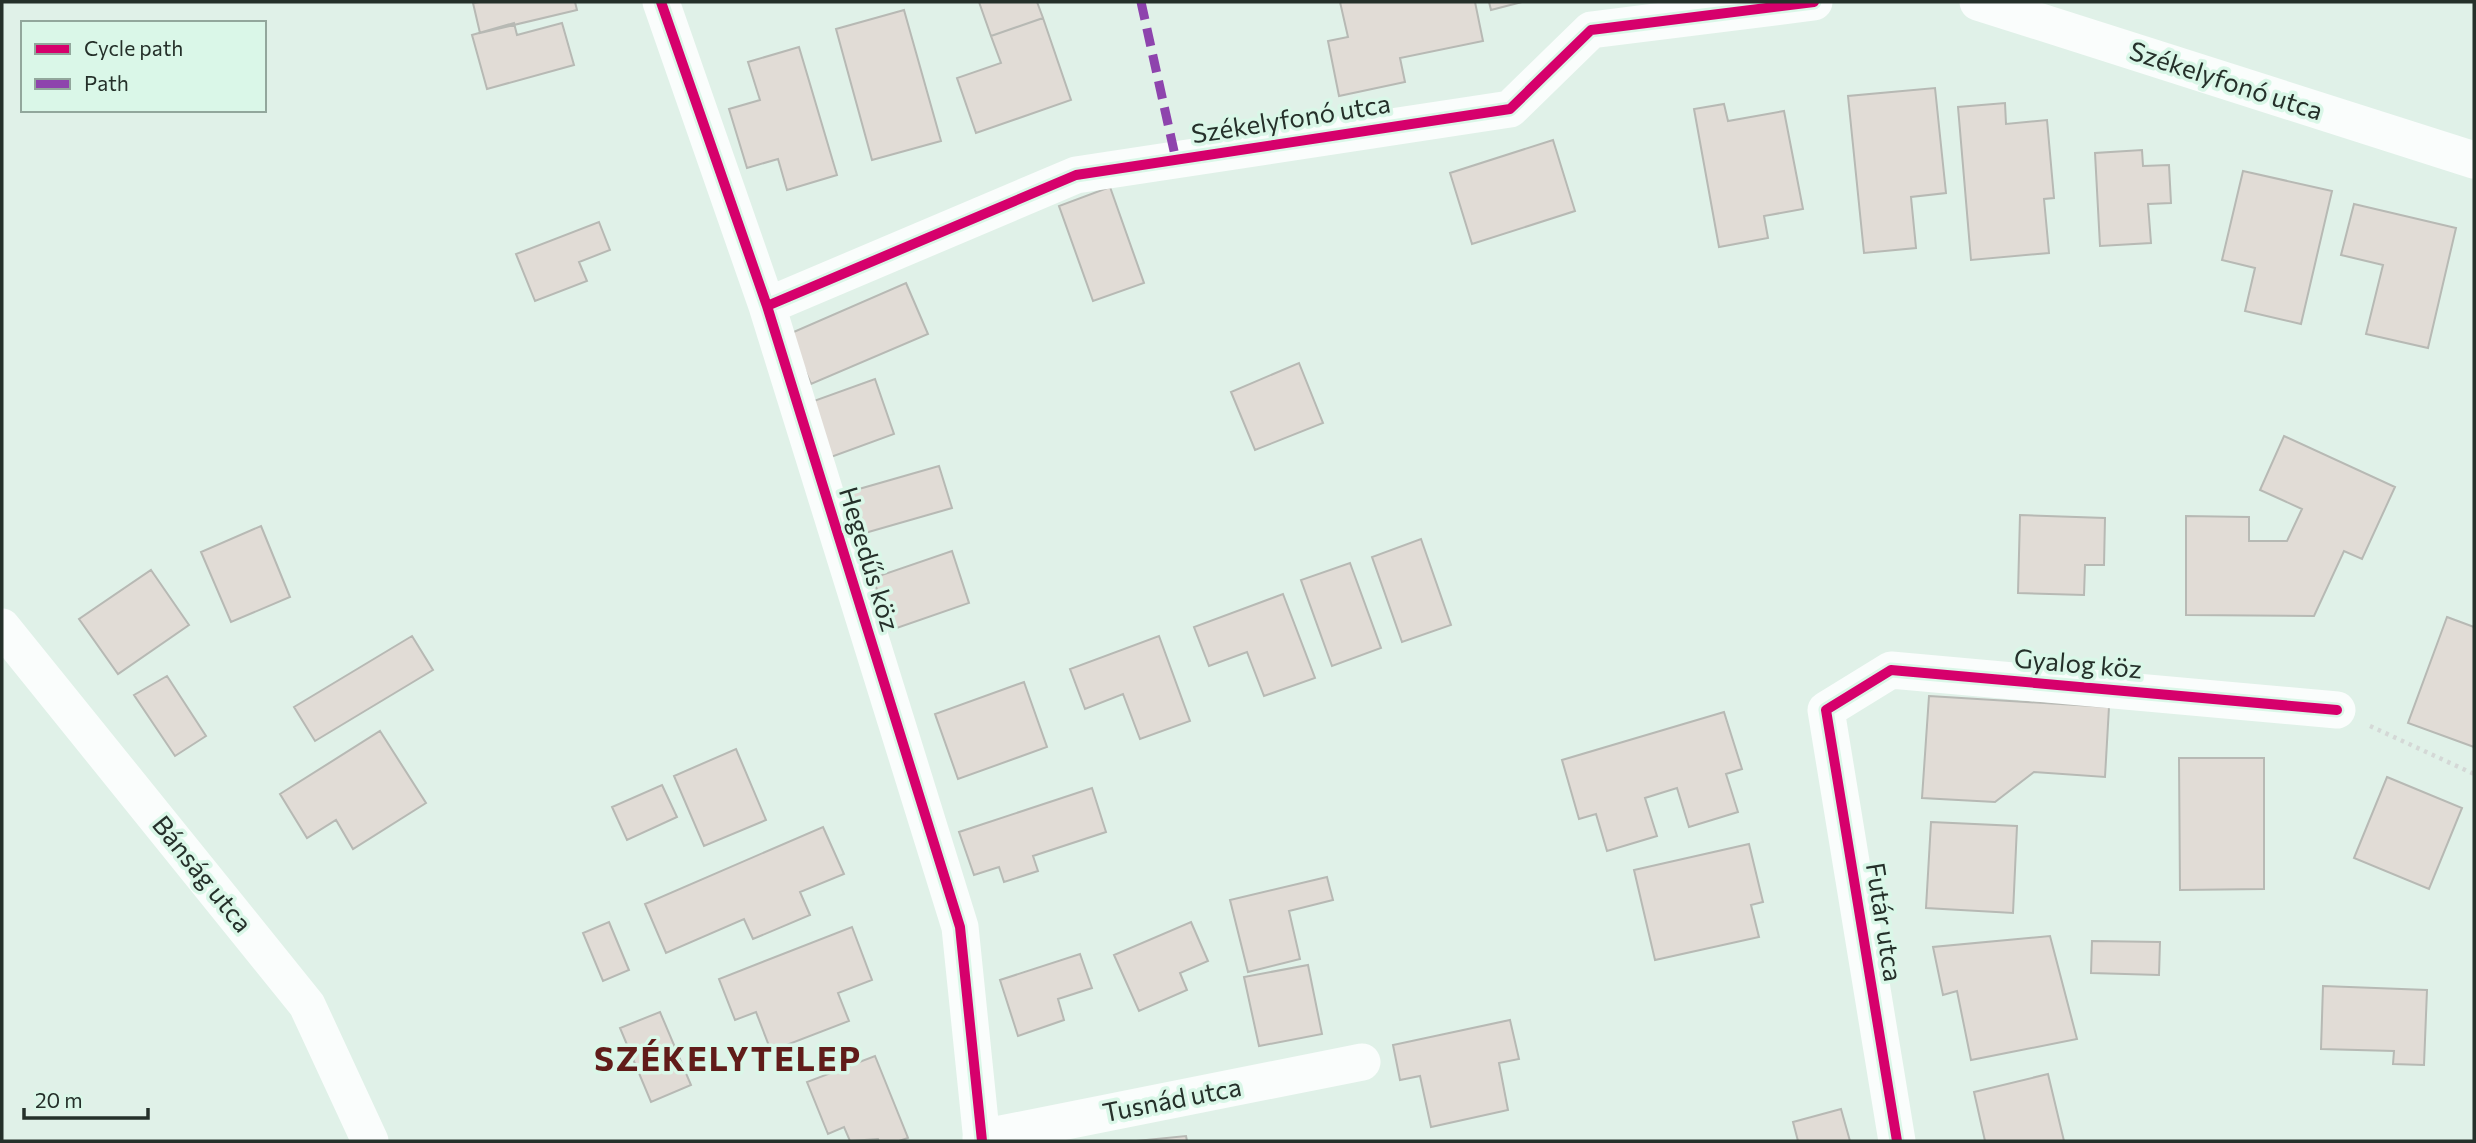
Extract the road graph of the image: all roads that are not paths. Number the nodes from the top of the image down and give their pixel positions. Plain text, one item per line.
1 (661, 2) edge
2 (1814, 2) edge
3 (1978, 2) edge
4 (2474, 160) edge
5 (767, 306) junction
6 (2, 627) edge
7 (1826, 710) joint
8 (2337, 710) road end
9 (1362, 1062) dead end
10 (981, 1140) edge
11 (370, 1141) edge
12 (1897, 1141) edge

1 - 5 street, Hegedűs köz
2 - 5 street, Székelyfonó utca
3 - 4 street, Székelyfonó utca
5 - 10 street, Hegedűs köz
6 - 11 street, Bánság utca
7 - 8 street, Gyalog köz
7 - 12 street, Futár utca
9 - 10 street, Tusnád utca

